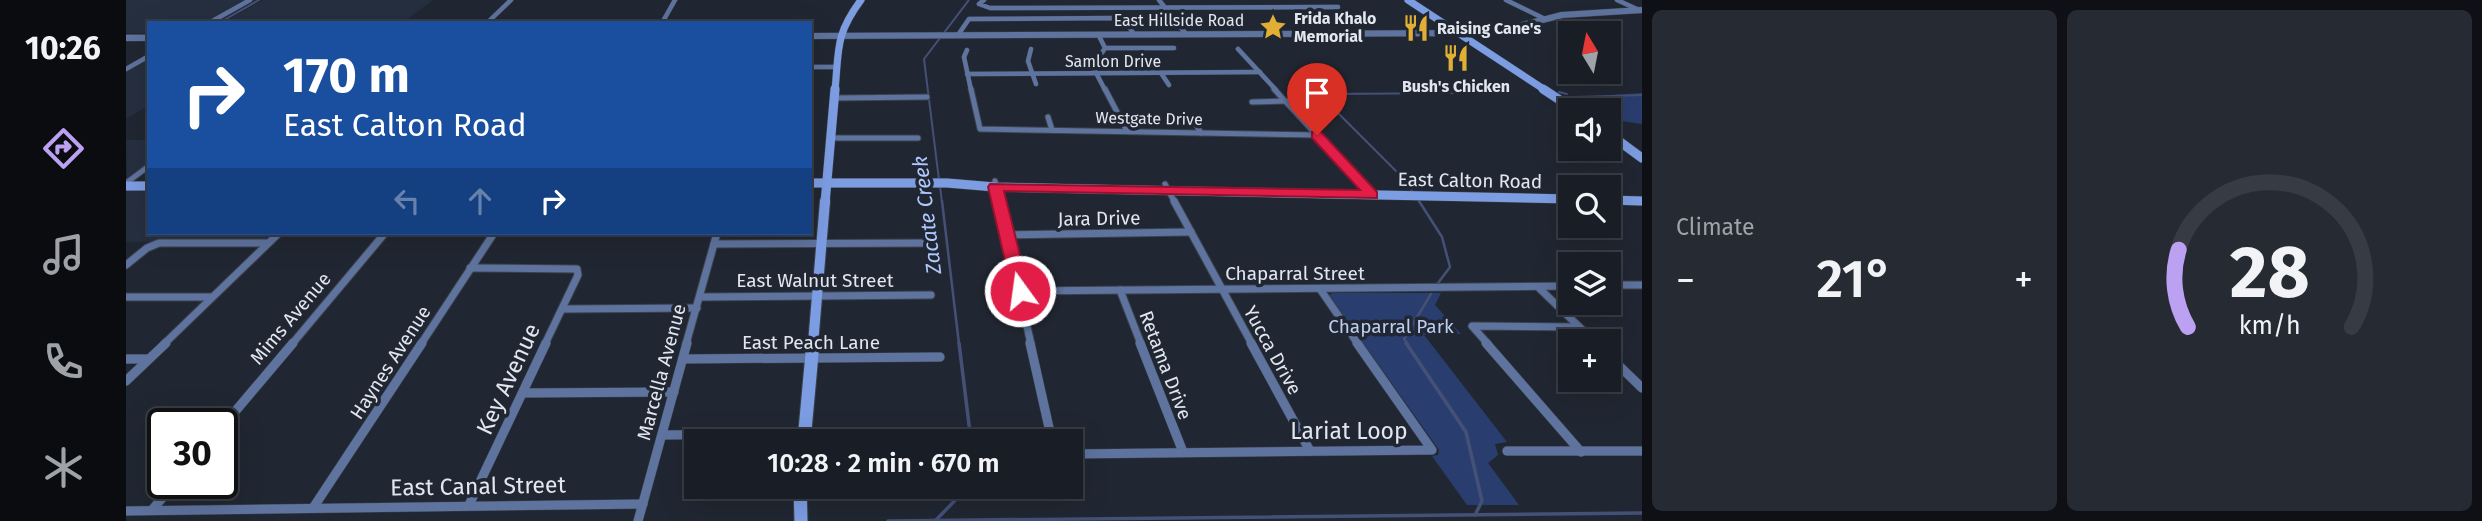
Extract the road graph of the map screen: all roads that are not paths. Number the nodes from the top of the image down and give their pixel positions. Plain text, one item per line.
1 (250, 0) edge
2 (511, 0) edge
3 (675, 0) edge
4 (862, 0) edge
5 (984, 0) edge
6 (1159, 0) edge
7 (1329, 0) edge
8 (1408, 0) edge
9 (1506, 0) edge
10 (1617, 0) edge
11 (1164, 7) junction
12 (1641, 10) edge
13 (1545, 19) junction
14 (213, 21) edge
15 (490, 21) edge
16 (663, 21) edge
17 (1459, 33) junction
18 (1098, 34) junction
19 (1134, 34) junction
20 (1186, 34) junction
21 (958, 35) junction
22 (812, 36) edge
23 (840, 36) junction
24 (126, 38) edge
25 (147, 38) edge
26 (1105, 48) junction
27 (1174, 48) dead end
28 (1031, 49) dead end
29 (1238, 49) dead end
30 (967, 50) dead end
31 (147, 58) edge
32 (812, 67) edge
33 (838, 67) junction
34 (126, 69) edge
35 (1259, 72) junction
36 (1032, 73) junction
37 (1096, 73) junction
38 (1161, 73) junction
39 (967, 74) junction
40 (1036, 84) dead end
41 (1169, 85) dead end
42 (927, 97) dead end
43 (835, 98) junction
44 (1558, 99) edge
45 (1286, 101) junction
46 (1252, 102) dead end
47 (1048, 117) dead end
48 (1192, 118) dead end
49 (1052, 130) junction
50 (1127, 131) junction
51 (1201, 133) junction
52 (1317, 135) junction
53 (833, 138) junction
54 (918, 138) dead end
55 (1621, 143) edge
56 (1642, 158) edge
57 (147, 168) edge
58 (812, 183) edge
59 (827, 183) junction
60 (126, 184) edge
61 (995, 184) junction
62 (147, 186) edge
63 (1167, 188) junction
64 (1369, 192) junction
65 (1558, 194) edge
66 (1542, 196) junction
67 (1621, 196) edge
68 (1558, 198) edge
69 (1621, 200) edge
70 (1640, 200) edge
71 (1191, 232) junction
72 (1006, 234) junction
73 (277, 235) edge
74 (383, 235) edge
75 (493, 235) edge
76 (716, 235) edge
77 (268, 243) junction
78 (822, 243) junction
79 (933, 243) dead end
80 (714, 244) junction
81 (126, 265) edge
82 (470, 268) junction
83 (1621, 285) edge
84 (1642, 285) edge
85 (1558, 287) edge
86 (1539, 288) junction
87 (1222, 289) junction
88 (1320, 289) junction
89 (1120, 290) junction
90 (1020, 291) junction
91 (817, 295) junction
92 (931, 295) dead end
93 (700, 296) junction
94 (126, 297) edge
95 (212, 297) junction
96 (697, 308) junction
97 (562, 309) junction
98 (1579, 327) joint
99 (940, 357) dead end
100 (812, 358) junction
101 (126, 359) edge
102 (149, 359) junction
103 (683, 359) junction
104 (1621, 368) edge
105 (126, 381) edge
106 (1642, 388) edge
107 (674, 392) junction
108 (523, 393) junction
109 (238, 408) edge
110 (806, 429) edge
111 (1049, 429) edge
112 (663, 435) junction
113 (684, 435) edge
114 (1310, 451) junction
115 (1642, 451) edge
116 (1183, 452) junction
117 (1507, 452) dead end
118 (1581, 452) junction
119 (1083, 454) edge
120 (161, 499) edge
121 (470, 505) junction
122 (313, 508) junction
123 (152, 510) junction
124 (126, 511) edge
125 (641, 512) edge

1 - 14 street
2 - 15 street
3 - 16 street
4 - 23 main road
5 - 11 street
6 - 11 street
7 - 11 street
8 - 17 main road
9 - 13 street
10 - 12 street
11 - 20 street
12 - 13 street, East Hillside Road
13 - 17 street, East Hillside Road
17 - 20 street, East Hillside Road
17 - 44 main road
18 - 19 street, East Hillside Road
18 - 21 street, East Hillside Road
18 - 26 street
19 - 20 street, East Hillside Road
19 - 21 street
21 - 23 street, East Hillside Road
22 - 23 street, East Hillside Road
23 - 33 main road
24 - 25 street
26 - 27 street
26 - 37 street
28 - 36 street
29 - 35 street
30 - 39 street
31 - 34 street
32 - 33 street
33 - 43 main road
35 - 38 street, Samlon Drive
35 - 45 street
36 - 37 street, Samlon Drive
36 - 39 street, Samlon Drive
36 - 40 street
37 - 38 street, Samlon Drive
37 - 50 street
38 - 41 street
39 - 49 street, Westgate Drive
42 - 43 street
43 - 53 main road
45 - 46 street
45 - 52 street
47 - 49 street
48 - 51 street
49 - 50 street, Westgate Drive
50 - 51 street, Westgate Drive
51 - 52 street, Westgate Drive
52 - 64 street
53 - 54 street
53 - 59 main road
55 - 56 main road
57 - 60 street
58 - 59 main road, East Calton Road
59 - 61 main road, East Calton Road
59 - 78 main road
60 - 62 main road
61 - 63 main road, East Calton Road
61 - 72 street
63 - 64 main road, East Calton Road
63 - 71 street, Yucca Drive
64 - 66 main road, East Calton Road
65 - 66 main road, East Calton Road
66 - 68 main road, East Calton Road
67 - 70 main road
69 - 70 main road
71 - 72 street, Jara Drive
71 - 87 street, Yucca Drive
72 - 90 street
73 - 77 street
74 - 109 street, Mims Avenue
75 - 82 street, Haynes Avenue
76 - 80 street, Marcella Avenue
77 - 81 street
77 - 95 street
78 - 79 street
78 - 80 street
78 - 91 main road
80 - 93 street, Marcella Avenue
82 - 97 street, Key Avenue
82 - 122 street, Haynes Avenue
83 - 84 street
85 - 86 street, Chaparral Street
86 - 88 street, Chaparral Street
86 - 98 street
87 - 88 street, Chaparral Street
87 - 89 street, Chaparral Street
87 - 114 street, Yucca Drive
88 - 114 street, Lariat Loop
89 - 90 street, Chaparral Street
89 - 116 street, Retama Drive
90 - 111 street
91 - 92 street, East Walnut Street
91 - 93 street, East Walnut Street
91 - 100 main road
93 - 96 street, Marcella Avenue
94 - 95 street
95 - 102 street
96 - 97 street
96 - 103 street, Marcella Avenue
97 - 108 street, Key Avenue
98 - 118 street
99 - 100 street, East Peach Lane
100 - 103 street, East Peach Lane
100 - 110 main road
101 - 102 street
102 - 105 street
103 - 107 street, Marcella Avenue
104 - 106 street
107 - 108 street
107 - 112 street, Marcella Avenue
108 - 121 street, Key Avenue
112 - 113 street
112 - 125 street, Marcella Avenue
114 - 116 street, Lariat Loop
115 - 118 street
116 - 119 street, Lariat Loop
117 - 118 street
120 - 123 street
121 - 122 street, East Canal Street
121 - 125 street, East Canal Street
122 - 123 street, East Canal Street
123 - 124 street, East Canal Street

